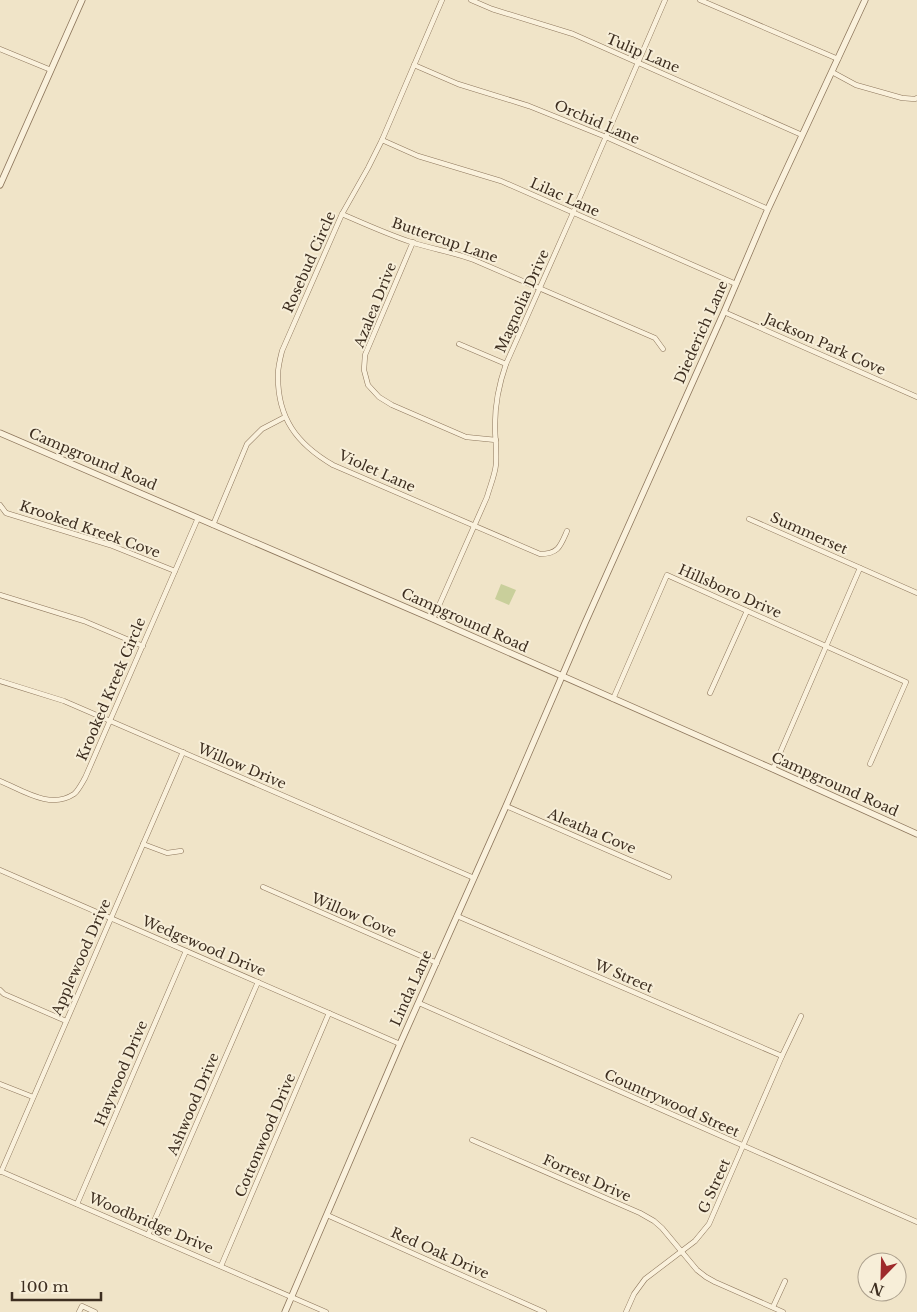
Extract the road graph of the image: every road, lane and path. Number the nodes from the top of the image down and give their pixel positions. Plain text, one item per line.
1 (82, 0) edge
2 (442, 0) edge
3 (471, 0) edge
4 (665, 0) edge
5 (700, 0) edge
6 (865, 0) edge
7 (0, 49) edge
8 (838, 59) junction
9 (638, 62) junction
10 (414, 65) junction
11 (51, 70) junction
12 (832, 72) junction
13 (917, 98) edge
14 (802, 135) junction
15 (606, 137) junction
16 (382, 140) junction
17 (0, 185) edge
18 (768, 209) junction
19 (573, 213) junction
20 (342, 214) junction
21 (413, 242) junction
22 (736, 284) junction
23 (539, 288) junction
24 (724, 312) junction
25 (459, 344) dead end
26 (663, 349) dead end
27 (506, 364) junction
28 (917, 397) edge
29 (285, 417) junction
30 (0, 433) edge
31 (496, 440) junction
32 (0, 505) edge
33 (198, 518) junction
34 (749, 519) dead end
35 (213, 524) junction
36 (474, 525) junction
37 (567, 532) dead end
38 (860, 568) junction
39 (175, 571) junction
40 (917, 593) edge
41 (0, 596) edge
42 (747, 611) junction
43 (433, 619) junction
44 (143, 646) junction
45 (826, 646) junction
46 (562, 676) junction
47 (0, 681) edge
48 (710, 693) dead end
49 (613, 699) junction
50 (110, 721) junction
51 (182, 752) junction
52 (870, 764) dead end
53 (773, 769) junction
54 (0, 781) edge
55 (506, 806) junction
56 (917, 834) edge
57 (143, 844) junction
58 (181, 852) dead end
59 (0, 870) edge
60 (669, 877) dead end
61 (474, 878) junction
62 (263, 887) dead end
63 (457, 916) junction
64 (111, 918) junction
65 (186, 951) junction
66 (436, 963) junction
67 (258, 982) junction
68 (0, 990) edge
69 (419, 1002) junction
70 (329, 1013) junction
71 (801, 1016) dead end
72 (66, 1021) junction
73 (400, 1044) junction
74 (782, 1056) junction
75 (0, 1084) edge
76 (33, 1098) junction
77 (472, 1140) dead end
78 (744, 1147) junction
79 (1, 1172) edge
80 (77, 1204) junction
81 (327, 1215) junction
82 (917, 1222) edge
83 (148, 1235) junction
84 (682, 1252) junction
85 (221, 1266) junction
86 (784, 1281) dead end
87 (292, 1297) junction
88 (773, 1308) junction
89 (79, 1312) edge
90 (95, 1312) edge
91 (285, 1312) edge
92 (326, 1312) edge
93 (544, 1312) edge
94 (626, 1312) edge
95 (783, 1312) edge

1 - 11 street
2 - 10 street, Rosebud Circle
3 - 9 street, Tulip Lane
4 - 9 street, Magnolia Drive
5 - 8 street
6 - 8 street, Diederich Lane
7 - 11 street
8 - 12 street, Diederich Lane
9 - 14 street, Tulip Lane
9 - 15 street, Magnolia Drive
10 - 15 street, Orchid Lane
10 - 16 street, Rosebud Circle
11 - 17 street
12 - 13 street
12 - 14 street, Diederich Lane
14 - 18 street, Diederich Lane
15 - 18 street, Orchid Lane
15 - 19 street, Magnolia Drive
16 - 19 street, Lilac Lane
16 - 20 street, Rosebud Circle
18 - 22 street, Diederich Lane
19 - 22 street, Lilac Lane
19 - 23 street, Magnolia Drive
20 - 21 street, Buttercup Lane
20 - 29 street, Rosebud Circle
21 - 23 street, Buttercup Lane
21 - 31 street, Azalea Drive
22 - 24 street, Diederich Lane
23 - 26 street, Buttercup Lane
23 - 27 street, Magnolia Drive
24 - 28 street, Jackson Park Cove
24 - 46 street, Diederich Lane
25 - 27 street
27 - 31 street, Magnolia Drive
29 - 35 street
29 - 36 street, Violet Lane
30 - 33 street, Campground Road
31 - 36 street, Magnolia Drive
32 - 39 street, Krooked Kreek Cove
33 - 35 street, Campground Road
33 - 39 street, Krooked Kreek Circle
34 - 38 street, Summerset
35 - 43 street, Campground Road
36 - 37 street, Violet Lane
36 - 43 street, Magnolia Drive
38 - 40 street, Summerset
38 - 45 street, Summerset
39 - 44 street, Krooked Kreek Circle
41 - 44 street
42 - 45 street, Hillsboro Drive
42 - 48 street
42 - 49 street, Hillsboro Drive
43 - 46 street, Campground Road
44 - 50 street, Krooked Kreek Circle
45 - 52 street, Hillsboro Drive
45 - 53 street, Summerset
46 - 49 street, Campground Road
46 - 55 street, Linda Lane
47 - 50 street, Willow Drive
49 - 53 street, Campground Road
50 - 51 street, Willow Drive
50 - 54 street, Krooked Kreek Circle
51 - 57 street, Applewood Drive
51 - 61 street, Willow Drive
53 - 56 street, Campground Road
55 - 60 street, Aleatha Cove
55 - 61 street, Linda Lane
57 - 58 street
57 - 64 street, Applewood Drive
59 - 64 street, Wedgewood Drive
61 - 63 street, Linda Lane
62 - 66 street, Willow Cove
63 - 66 street, Linda Lane
63 - 74 street, W Street
64 - 65 street, Wedgewood Drive
64 - 72 street, Applewood Drive
65 - 67 street, Wedgewood Drive
65 - 80 street, Haywood Drive
66 - 69 street, Linda Lane
67 - 70 street, Wedgewood Drive
67 - 83 street, Ashwood Drive
68 - 72 street
69 - 73 street, Linda Lane
69 - 78 street, Countrywood Street
70 - 73 street, Wedgewood Drive
70 - 85 street, Cottonwood Drive
71 - 74 street, G Street
72 - 76 street, Applewood Drive
73 - 81 street, Linda Lane
74 - 78 street, G Street
75 - 76 street
76 - 79 street, Applewood Drive
77 - 84 street, Forrest Drive
78 - 82 street, Countrywood Street
78 - 84 street, G Street
79 - 80 street, Woodbridge Drive
80 - 83 street, Woodbridge Drive
81 - 87 street, Linda Lane
81 - 93 street, Red Oak Drive
83 - 85 street, Woodbridge Drive
84 - 88 street, Forrest Drive
84 - 94 street, G Street
85 - 87 street, Woodbridge Drive
86 - 88 street
87 - 91 street, Linda Lane
87 - 92 street
88 - 95 street, Forrest Drive
89 - 90 street

